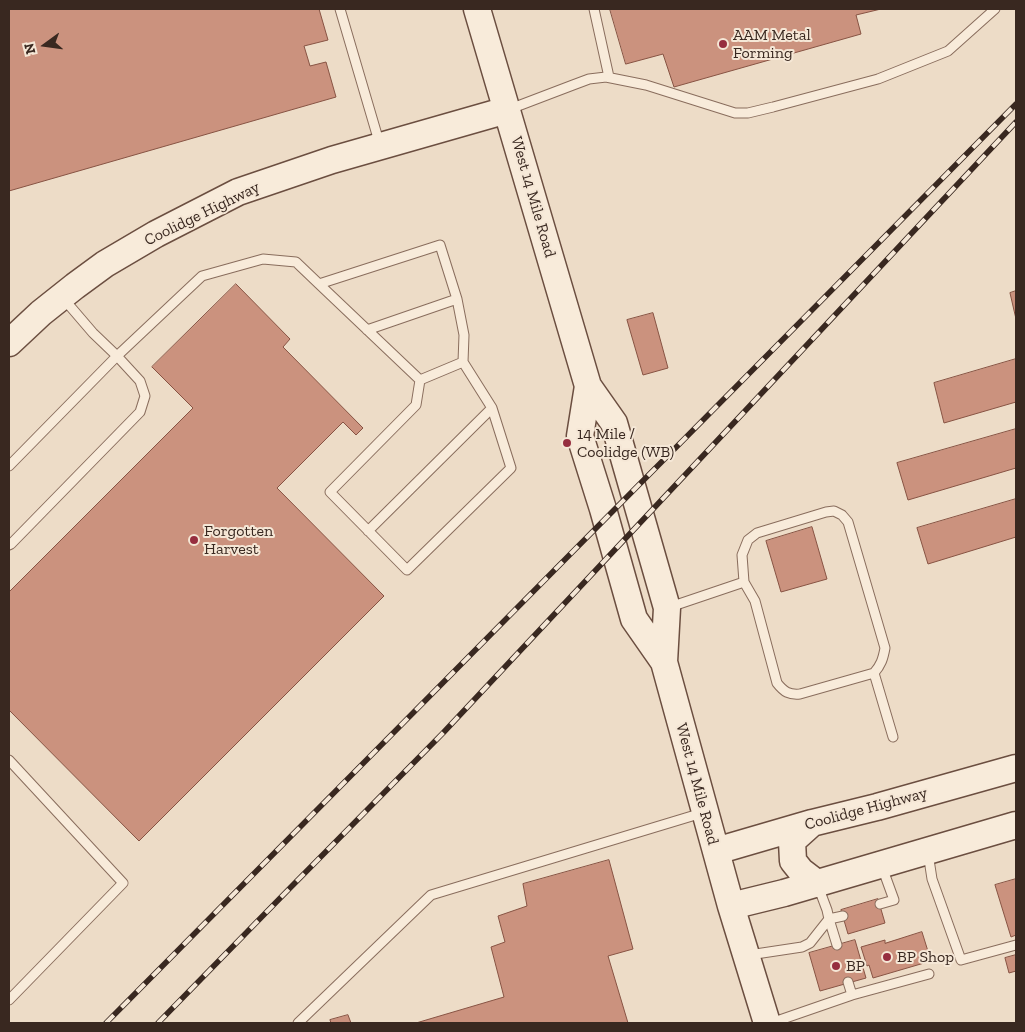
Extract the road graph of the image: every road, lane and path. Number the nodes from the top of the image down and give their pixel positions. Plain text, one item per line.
1 (340, 9) edge
2 (478, 9) edge
3 (594, 9) edge
4 (996, 9) edge
5 (608, 78) junction
6 (507, 110) junction
7 (380, 146) junction
8 (319, 284) junction
9 (62, 296) junction
10 (457, 299) junction
11 (367, 330) junction
12 (9, 343) edge
13 (117, 356) junction
14 (463, 362) junction
15 (420, 380) junction
16 (588, 386) junction
17 (492, 408) junction
18 (9, 466) edge
19 (368, 531) junction
20 (9, 545) edge
21 (744, 582) junction
22 (667, 608) junction
23 (664, 662) junction
24 (874, 673) junction
25 (893, 737) dead end
26 (9, 760) edge
27 (1016, 768) edge
28 (705, 812) junction
29 (812, 823) junction
30 (1016, 825) edge
31 (716, 851) junction
32 (927, 852) junction
33 (882, 865) junction
34 (818, 884) junction
35 (880, 904) dead end
36 (731, 906) junction
37 (843, 916) dead end
38 (829, 920) junction
39 (1016, 944) edge
40 (837, 945) dead end
41 (746, 955) junction
42 (929, 974) dead end
43 (848, 982) dead end
44 (852, 995) junction
45 (9, 1000) edge
46 (298, 1023) edge
47 (767, 1023) edge
48 (771, 1023) edge

1 - 7 lane
2 - 6 main road, West 14 Mile Road
3 - 5 lane
4 - 5 lane
5 - 6 lane
6 - 7 main road, Coolidge Highway
6 - 16 main road, West 14 Mile Road
7 - 9 main road, Coolidge Highway
8 - 10 lane
8 - 11 lane
8 - 13 lane
9 - 12 main road, Coolidge Highway
9 - 13 lane
10 - 11 lane
10 - 14 lane
11 - 15 lane
13 - 18 lane
13 - 20 lane
14 - 15 lane
14 - 17 lane
15 - 19 lane
16 - 22 main road, West 14 Mile Road
16 - 23 main road, West 14 Mile Road
17 - 19 lane
17 - 19 lane
21 - 22 lane
21 - 24 lane
21 - 24 lane
22 - 23 main road, West 14 Mile Road
23 - 28 main road, West 14 Mile Road
24 - 25 lane
26 - 45 lane
27 - 29 main road, Coolidge Highway
28 - 31 main road, West 14 Mile Road
28 - 46 lane
29 - 31 main road, Coolidge Highway
29 - 34 main road
30 - 32 main road
31 - 36 main road, West 14 Mile Road
32 - 33 main road
32 - 39 lane
33 - 34 main road
33 - 35 lane
34 - 36 main road
34 - 38 lane
36 - 41 main road, West 14 Mile Road
37 - 38 lane
38 - 40 lane
38 - 41 lane
41 - 47 main road, West 14 Mile Road
42 - 44 lane
43 - 44 lane
44 - 48 lane

